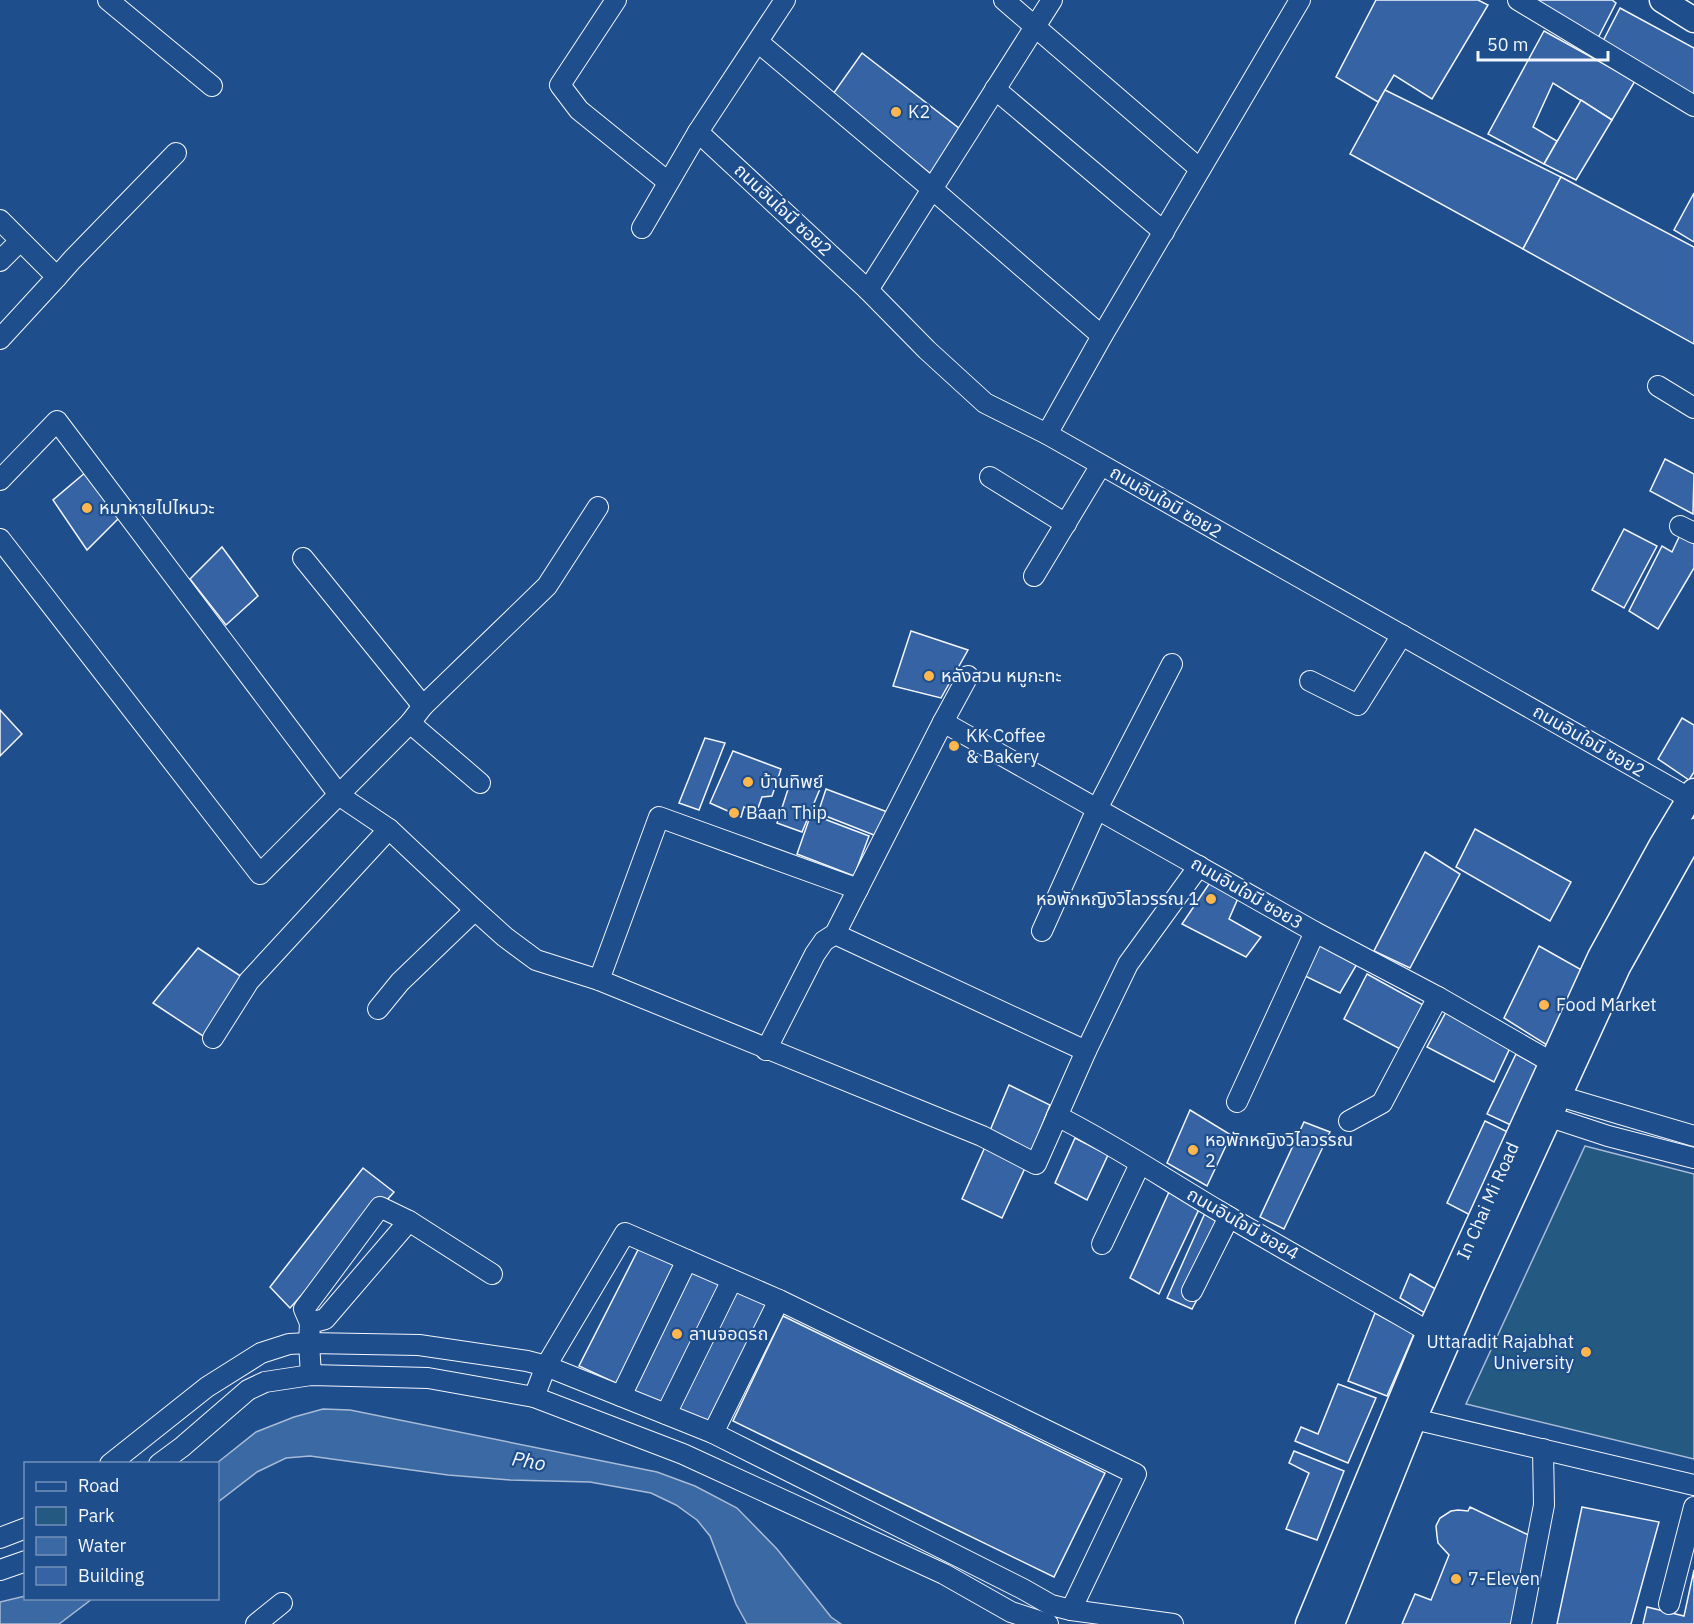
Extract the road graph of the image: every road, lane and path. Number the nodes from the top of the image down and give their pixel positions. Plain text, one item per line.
1 (108, 0) edge
2 (616, 0) edge
3 (785, 0) edge
4 (1004, 0) edge
5 (1052, 0) edge
6 (1300, 0) edge
7 (1518, 0) edge
8 (1662, 0) edge
9 (1694, 20) edge
10 (1035, 27) junction
11 (758, 42) junction
12 (212, 86) dead end
13 (995, 89) junction
14 (1694, 106) edge
15 (698, 132) junction
16 (176, 153) dead end
17 (1200, 169) junction
18 (668, 182) junction
19 (931, 188) junction
20 (0, 220) edge
21 (642, 228) dead end
22 (1164, 232) junction
23 (20, 240) junction
24 (0, 261) edge
25 (57, 277) junction
26 (868, 290) junction
27 (1102, 336) junction
28 (0, 339) edge
29 (1658, 386) dead end
30 (1694, 408) edge
31 (1047, 434) junction
32 (1101, 465) junction
33 (990, 477) dead end
34 (0, 480) edge
35 (598, 507) dead end
36 (1066, 524) junction
37 (0, 538) edge
38 (303, 558) dead end
39 (1034, 576) dead end
40 (1402, 635) junction
41 (1173, 664) dead end
42 (968, 676) dead end
43 (1310, 681) dead end
44 (423, 706) junction
45 (943, 722) junction
46 (410, 723) junction
47 (480, 783) dead end
48 (340, 796) junction
49 (1692, 797) edge
50 (1097, 809) junction
51 (389, 829) junction
52 (1694, 831) edge
53 (1199, 866) junction
54 (858, 889) junction
55 (475, 910) junction
56 (1041, 931) dead end
57 (1315, 932) junction
58 (835, 934) junction
59 (599, 980) junction
60 (1438, 998) junction
61 (378, 1009) dead end
62 (213, 1038) dead end
63 (766, 1050) junction
64 (1086, 1051) junction
65 (1551, 1062) junction
66 (1237, 1102) dead end
67 (1545, 1103) junction
68 (1058, 1116) junction
69 (1349, 1121) dead end
70 (1694, 1136) edge
71 (1694, 1158) edge
72 (1140, 1164) junction
73 (1229, 1217) junction
74 (409, 1221) junction
75 (1102, 1244) dead end
76 (687, 1260) junction
77 (492, 1274) dead end
78 (732, 1280) junction
79 (1192, 1291) dead end
80 (779, 1300) junction
81 (310, 1323) junction
82 (1429, 1332) junction
83 (309, 1343) junction
84 (546, 1366) junction
85 (311, 1375) junction
86 (534, 1396) junction
87 (621, 1396) junction
88 (666, 1414) junction
89 (1414, 1419) junction
90 (713, 1433) junction
91 (1543, 1449) junction
92 (113, 1462) edge
93 (162, 1462) edge
94 (1694, 1485) edge
95 (1694, 1507) edge
96 (24, 1529) edge
97 (0, 1538) edge
98 (24, 1562) edge
99 (0, 1570) edge
100 (282, 1603) dead end
101 (1669, 1604) dead end
102 (1071, 1610) junction
103 (1318, 1619) edge
104 (256, 1624) edge
105 (1048, 1624) edge
106 (1173, 1624) edge
107 (1293, 1624) edge
108 (1521, 1624) edge

1 - 12 street
2 - 18 street
3 - 11 street
4 - 10 street
5 - 10 street
6 - 17 street
7 - 14 street
8 - 9 main road
10 - 13 street
10 - 17 street
11 - 15 street
11 - 19 street
13 - 19 street
13 - 22 street
15 - 18 street
15 - 26 street, ถนนอินใจมี ซอย2
16 - 25 street
17 - 22 street
18 - 21 street
19 - 26 street
19 - 27 street
20 - 23 street
22 - 27 street
23 - 24 street
23 - 25 street
25 - 28 street
26 - 31 street, ถนนอินใจมี ซอย2
27 - 31 street
29 - 30 street
31 - 32 street, ถนนอินใจมี ซอย2
32 - 36 street
32 - 40 street, ถนนอินใจมี ซอย2
33 - 36 street
34 - 48 street
35 - 44 street
36 - 39 street
37 - 48 street
38 - 44 street
40 - 43 street
40 - 49 street, ถนนอินใจมี ซอย2
41 - 50 street
42 - 45 street
44 - 46 street
45 - 50 street, ถนนอินใจมี ซอย3
45 - 54 street
46 - 47 street
46 - 48 street
48 - 51 street
49 - 65 main road, In Chai Mi Road
50 - 53 street, ถนนอินใจมี ซอย3
50 - 56 street
51 - 55 street
51 - 62 street
52 - 67 main road, In Chai Mi Road
53 - 57 street, ถนนอินใจมี ซอย3
53 - 64 street
54 - 58 street
54 - 59 street
55 - 59 street
55 - 61 street
57 - 60 street, ถนนอินใจมี ซอย3
57 - 66 street
58 - 63 street
58 - 64 street
59 - 63 street
60 - 65 street, ถนนอินใจมี ซอย3
60 - 69 street
63 - 68 street
64 - 68 street
65 - 67 main road, In Chai Mi Road
67 - 70 street
67 - 71 street
67 - 82 main road, In Chai Mi Road
67 - 89 main road, In Chai Mi Road
68 - 72 street, ถนนอินใจมี ซอย4
72 - 73 street, ถนนอินใจมี ซอย4
72 - 75 street
73 - 79 street
73 - 82 street, ถนนอินใจมี ซอย4
74 - 77 street
74 - 81 street
74 - 81 street
76 - 78 street
76 - 84 street
76 - 87 street
78 - 80 street
78 - 88 street
80 - 90 street
80 - 102 street
81 - 83 street
82 - 103 main road, In Chai Mi Road
83 - 84 street
83 - 85 street
83 - 92 street
84 - 86 street
84 - 87 street
85 - 86 street
85 - 93 street
86 - 105 street
87 - 88 street
88 - 90 street
89 - 91 street
89 - 103 main road, In Chai Mi Road
90 - 102 street
91 - 94 street
91 - 108 street
95 - 101 street
96 - 97 street
98 - 99 street
100 - 104 street
102 - 106 street
103 - 107 street

